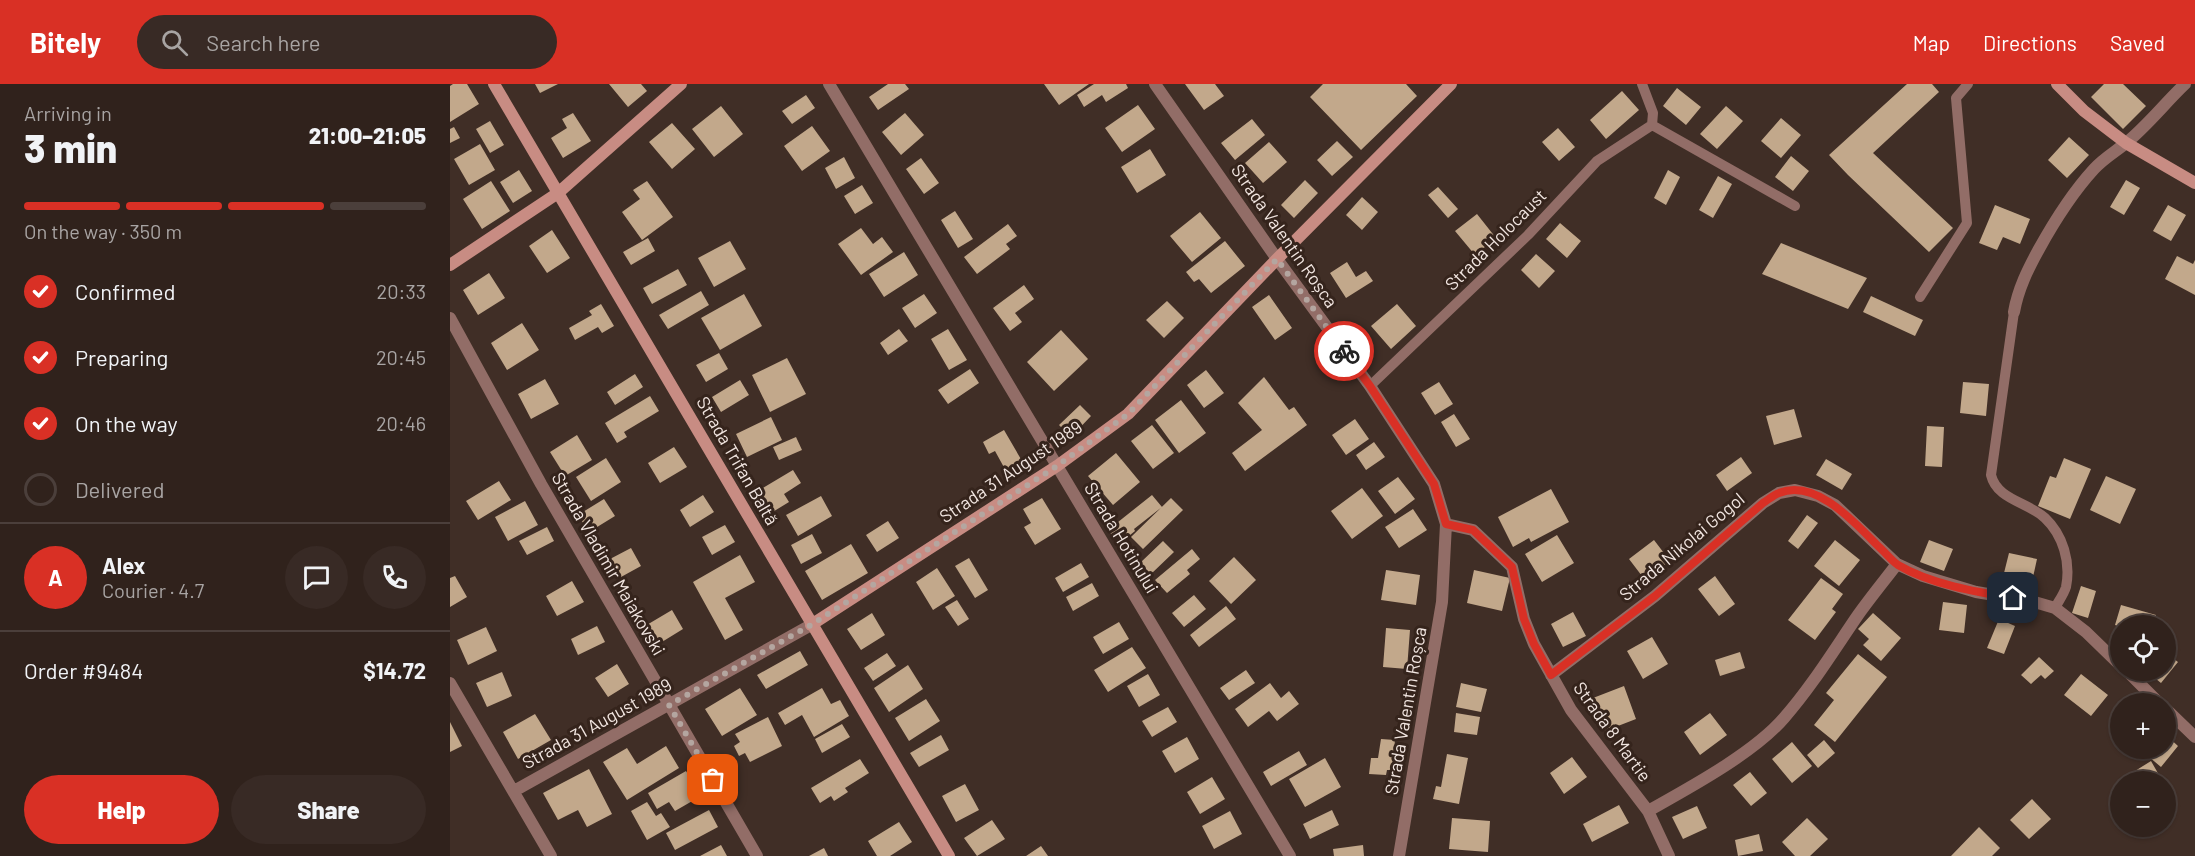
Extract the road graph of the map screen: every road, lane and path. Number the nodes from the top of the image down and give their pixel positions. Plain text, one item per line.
1 (494, 84) edge
2 (681, 84) edge
3 (829, 84) edge
4 (1155, 84) edge
5 (1451, 84) edge
6 (1642, 84) edge
7 (1968, 84) edge
8 (2057, 84) edge
9 (2185, 84) edge
10 (1652, 125) junction
11 (2126, 143) junction
12 (2195, 183) edge
13 (558, 193) junction
14 (1795, 206) dead end
15 (1277, 259) junction
16 (450, 265) edge
17 (1920, 297) dead end
18 (2014, 312) joint
19 (450, 318) edge
20 (1370, 386) junction
21 (1057, 466) junction
22 (1446, 524) junction
23 (1897, 564) junction
24 (2055, 608) junction
25 (811, 625) junction
26 (2110, 655) edge
27 (1551, 675) junction
28 (2137, 681) edge
29 (450, 683) edge
30 (2149, 693) edge
31 (669, 705) junction
32 (2176, 719) edge
33 (2195, 737) edge
34 (514, 791) junction
35 (1648, 811) junction
36 (551, 856) edge
37 (757, 856) edge
38 (949, 856) edge
39 (1290, 856) edge
40 (1399, 856) edge
41 (1669, 856) edge

1 - 13 street, Strada Trifan Baltă
2 - 13 street
3 - 21 street, Strada Hotinului
4 - 15 street, Strada Valentin Roșca
5 - 15 street, Strada 31 August 1989
6 - 10 lane
7 - 17 lane
8 - 11 street
9 - 11 street
10 - 14 lane
10 - 20 lane, Strada Holocaust
11 - 12 street
11 - 18 street
13 - 16 street
13 - 25 street, Strada Trifan Baltă
15 - 20 street, Strada Valentin Roșca
15 - 21 street, Strada 31 August 1989
18 - 24 lane
19 - 31 street, Strada Vladimir Maiakovski
20 - 22 street, Strada Valentin Roșca
21 - 25 street, Strada 31 August 1989
21 - 39 street, Strada Hotinului
22 - 27 street, Strada 8 Martie
22 - 40 street, Strada Valentin Roșca
23 - 24 street, Strada Nikolai Gogol
23 - 27 street, Strada Nikolai Gogol
23 - 35 street
24 - 26 street, Strada Nikolai Gogol
25 - 31 street, Strada 31 August 1989
25 - 38 street, Strada Trifan Baltă
27 - 35 street, Strada 8 Martie
28 - 30 street
29 - 34 street
31 - 34 street, Strada 31 August 1989
31 - 37 street, Strada Vladimir Maiakovski
32 - 33 street
34 - 36 street
35 - 41 street, Strada 8 Martie

